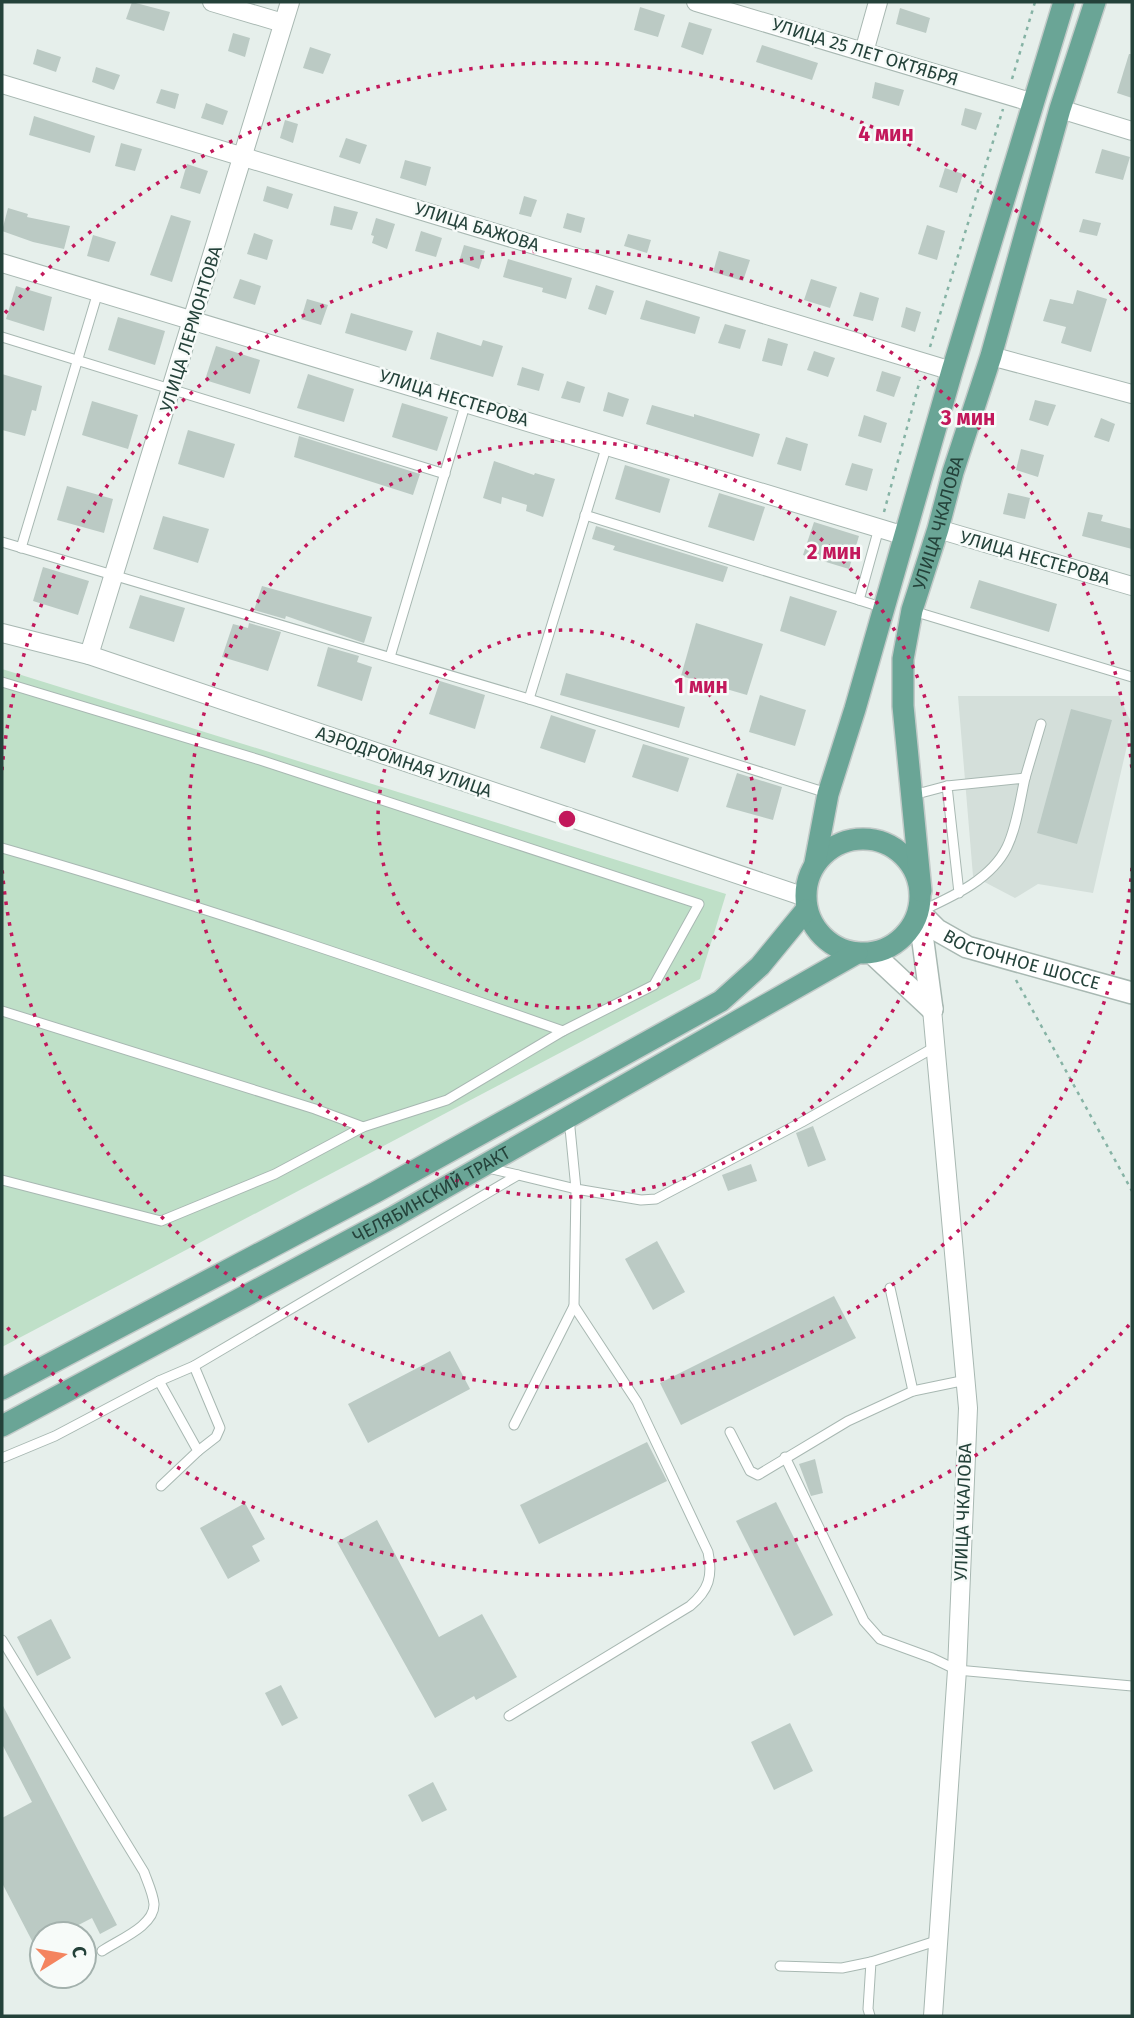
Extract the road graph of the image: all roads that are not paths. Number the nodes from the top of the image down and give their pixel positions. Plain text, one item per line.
1 (212, 2) edge
2 (290, 2) edge
3 (696, 2) edge
4 (878, 2) edge
5 (1064, 2) edge
6 (1095, 2) edge
7 (283, 23) junction
8 (864, 52) junction
9 (2, 84) edge
10 (1034, 103) junction
11 (1060, 109) junction
12 (1132, 131) edge
13 (243, 156) junction
14 (2, 263) edge
15 (98, 292) junction
16 (193, 321) junction
17 (2, 337) edge
18 (991, 356) junction
19 (77, 360) junction
20 (952, 371) junction
21 (172, 390) junction
22 (1132, 394) edge
23 (466, 402) junction
24 (607, 444) junction
25 (445, 474) junction
26 (585, 515) junction
27 (879, 528) junction
28 (939, 529) junction
29 (905, 536) junction
30 (2, 542) edge
31 (21, 548) junction
32 (116, 576) junction
33 (1132, 586) edge
34 (859, 600) junction
35 (884, 608) junction
36 (912, 610) junction
37 (2, 633) edge
38 (89, 655) junction
39 (390, 657) junction
40 (1132, 677) edge
41 (2, 682) edge
42 (529, 699) junction
43 (1041, 724) dead end
44 (1026, 778) junction
45 (947, 786) junction
46 (828, 794) junction
47 (913, 795) junction
48 (2, 848) edge
49 (815, 863) junction
50 (921, 891) junction
51 (959, 893) junction
52 (806, 904) junction
53 (919, 912) junction
54 (865, 953) junction
55 (1132, 993) edge
56 (932, 1009) junction
57 (2, 1011) edge
58 (563, 1031) junction
59 (935, 1047) junction
60 (569, 1118) junction
61 (363, 1127) junction
62 (483, 1166) junction
63 (518, 1175) junction
64 (2, 1180) edge
65 (576, 1189) junction
66 (890, 1288) dead end
67 (574, 1306) junction
68 (194, 1366) junction
69 (966, 1380) junction
70 (159, 1381) junction
71 (2, 1389) edge
72 (913, 1391) junction
73 (514, 1425) dead end
74 (2, 1426) edge
75 (730, 1432) dead end
76 (198, 1451) junction
77 (785, 1457) junction
78 (2, 1458) edge
79 (161, 1486) dead end
80 (2, 1640) edge
81 (957, 1670) junction
82 (1132, 1686) edge
83 (509, 1716) dead end
84 (939, 1940) junction
85 (102, 1951) dead end
86 (871, 1962) junction
87 (780, 1966) dead end
88 (870, 2016) edge
89 (933, 2016) edge

1 - 7 street
2 - 7 street, УЛИЦА ЛЕРМОНТОВА
3 - 8 street, УЛИЦА 25 ЛЕТ ОКТЯБРЯ
4 - 8 street
5 - 10 main road, УЛИЦА ЧКАЛОВА
6 - 11 main road, УЛИЦА ЧКАЛОВА
7 - 13 street, УЛИЦА ЛЕРМОНТОВА
8 - 10 street, УЛИЦА 25 ЛЕТ ОКТЯБРЯ
9 - 13 street, УЛИЦА БАЖОВА
10 - 20 main road, УЛИЦА ЧКАЛОВА
11 - 12 street
11 - 18 main road, УЛИЦА ЧКАЛОВА
13 - 16 street, УЛИЦА ЛЕРМОНТОВА
13 - 20 street, УЛИЦА БАЖОВА
14 - 15 street, УЛИЦА НЕСТЕРОВА
15 - 16 street, УЛИЦА НЕСТЕРОВА
15 - 19 lane
16 - 21 street, УЛИЦА ЛЕРМОНТОВА
16 - 23 street, УЛИЦА НЕСТЕРОВА
17 - 19 lane
18 - 22 street
18 - 28 main road, УЛИЦА ЧКАЛОВА
19 - 21 lane
19 - 31 lane
20 - 29 main road, УЛИЦА ЧКАЛОВА
21 - 25 lane
21 - 32 street, УЛИЦА ЛЕРМОНТОВА
23 - 24 street, УЛИЦА НЕСТЕРОВА
23 - 25 lane
24 - 26 lane
24 - 27 street, УЛИЦА НЕСТЕРОВА
25 - 39 lane
26 - 34 lane
26 - 42 lane
27 - 29 street, УЛИЦА НЕСТЕРОВА
27 - 34 lane
28 - 33 street, УЛИЦА НЕСТЕРОВА
28 - 36 main road, УЛИЦА ЧКАЛОВА
29 - 35 main road, УЛИЦА ЧКАЛОВА
30 - 31 lane
31 - 32 lane
32 - 38 street, УЛИЦА ЛЕРМОНТОВА
32 - 39 lane
34 - 35 lane
35 - 46 main road, УЛИЦА ЧКАЛОВА
36 - 40 lane
36 - 47 main road, УЛИЦА ЧКАЛОВА
37 - 38 street, АЭРОДРОМНАЯ УЛИЦА
38 - 52 street, АЭРОДРОМНАЯ УЛИЦА
39 - 42 lane
41 - 58 lane
42 - 46 lane
43 - 44 lane
44 - 45 lane
44 - 51 lane
45 - 47 lane
45 - 51 lane
46 - 49 main road, УЛИЦА ЧКАЛОВА
47 - 50 main road, УЛИЦА ЧКАЛОВА
48 - 58 lane
49 - 50 main road
49 - 52 main road
50 - 53 main road
51 - 53 lane
52 - 54 main road
52 - 71 main road, ЧЕЛЯБИНСКИЙ ТРАКТ
53 - 54 main road
53 - 55 street, ВОСТОЧНОЕ ШОССЕ
53 - 56 street
54 - 56 street
54 - 60 main road, ЧЕЛЯБИНСКИЙ ТРАКТ
56 - 59 street, УЛИЦА ЧКАЛОВА
57 - 61 lane
58 - 61 lane
59 - 65 lane
59 - 69 street, УЛИЦА ЧКАЛОВА
60 - 62 main road, ЧЕЛЯБИНСКИЙ ТРАКТ
60 - 65 lane
61 - 64 lane
62 - 63 lane
62 - 74 main road, ЧЕЛЯБИНСКИЙ ТРАКТ
63 - 65 lane
63 - 68 lane
65 - 67 lane
66 - 72 lane
67 - 73 lane
67 - 83 lane
68 - 70 lane
68 - 76 lane
69 - 72 lane
69 - 81 street, УЛИЦА ЧКАЛОВА
70 - 76 lane
70 - 78 lane
72 - 77 lane
75 - 77 lane
76 - 79 lane
77 - 81 lane
80 - 85 lane
81 - 82 lane
81 - 84 street, УЛИЦА ЧКАЛОВА
84 - 86 lane
84 - 89 street, УЛИЦА ЧКАЛОВА
86 - 87 lane
86 - 88 lane

